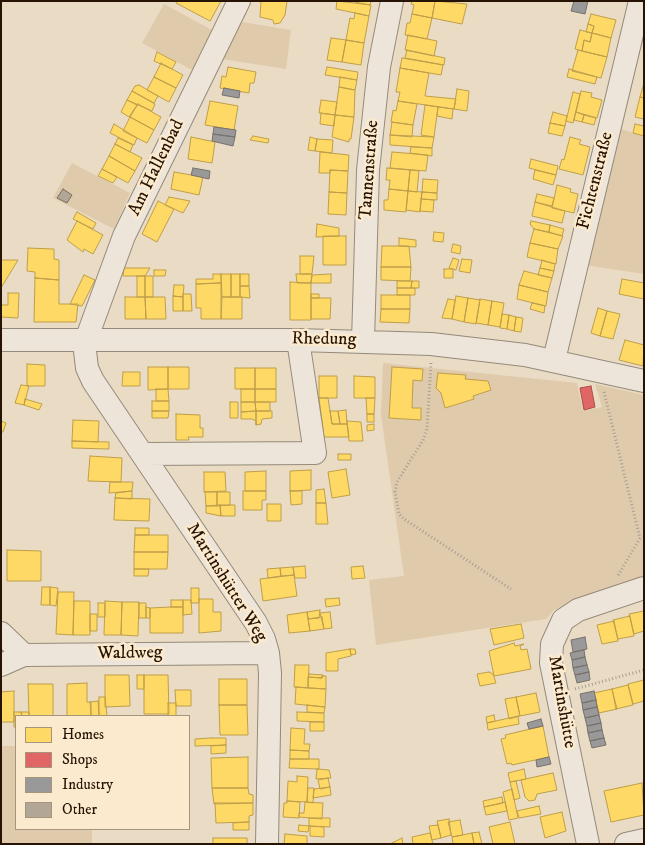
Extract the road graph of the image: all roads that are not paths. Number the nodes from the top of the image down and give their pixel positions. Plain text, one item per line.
1 (239, 1) edge
2 (392, 1) edge
3 (640, 1) edge
4 (1, 340) edge
5 (86, 340) junction
6 (298, 340) junction
7 (363, 341) junction
8 (554, 360) junction
9 (644, 381) edge
10 (143, 454) junction
11 (644, 588) edge
12 (1, 632) edge
13 (268, 653) junction
14 (24, 655) junction
15 (1, 665) edge
16 (644, 840) edge
17 (267, 844) edge
18 (588, 844) edge
19 (626, 844) edge

1 - 5 street, Am Hallenbad
2 - 7 street, Tannenstraße
3 - 8 street, Fichtenstraße
4 - 5 street, Rhedung
5 - 6 street, Rhedung
5 - 10 street, Martinshütter Weg
6 - 7 street, Rhedung
6 - 10 street
7 - 8 street, Rhedung
8 - 9 street, Rhedung
10 - 13 street, Martinshütter Weg
11 - 18 street, Martinshütte
12 - 14 street
13 - 14 street, Waldweg
13 - 17 street, Martinshütter Weg
14 - 15 street
16 - 19 street

